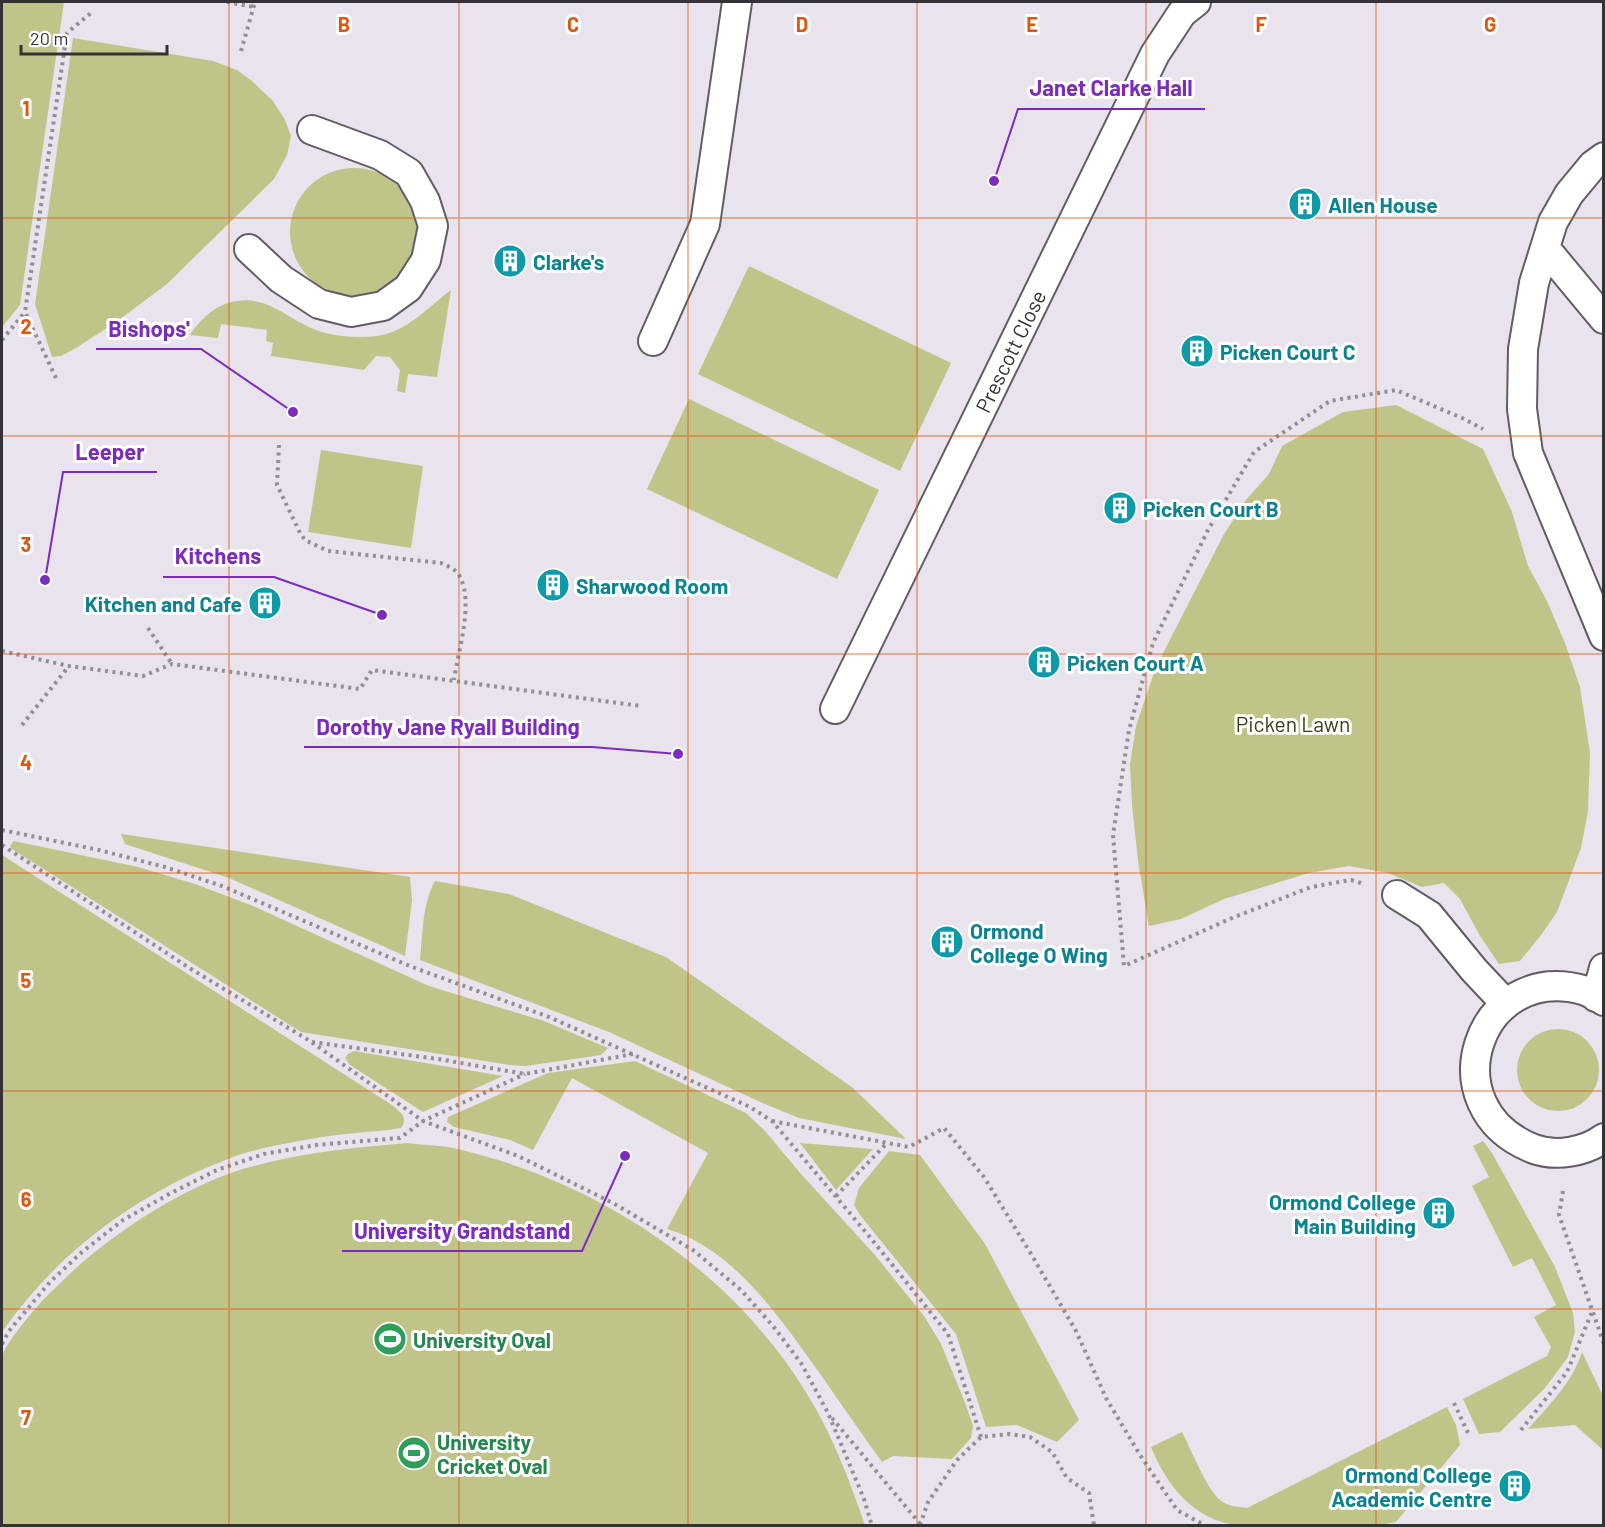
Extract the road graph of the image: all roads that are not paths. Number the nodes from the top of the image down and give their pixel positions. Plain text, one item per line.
1 (736, 2) edge
2 (1196, 2) edge
3 (312, 130) dead end
4 (1604, 156) edge
5 (1545, 248) junction
6 (249, 249) dead end
7 (1604, 319) edge
8 (653, 341) dead end
9 (1604, 636) edge
10 (835, 709) dead end
11 (1397, 895) road end
12 (1604, 968) edge
13 (1600, 999) edge
14 (1506, 1004) junction
15 (1604, 1138) edge

1 - 8 lane
2 - 10 lane, Prescott Close
3 - 6 lane
4 - 5 lane
5 - 7 lane
5 - 9 lane
11 - 14 lane
12 - 13 lane
13 - 14 lane
14 - 15 lane

